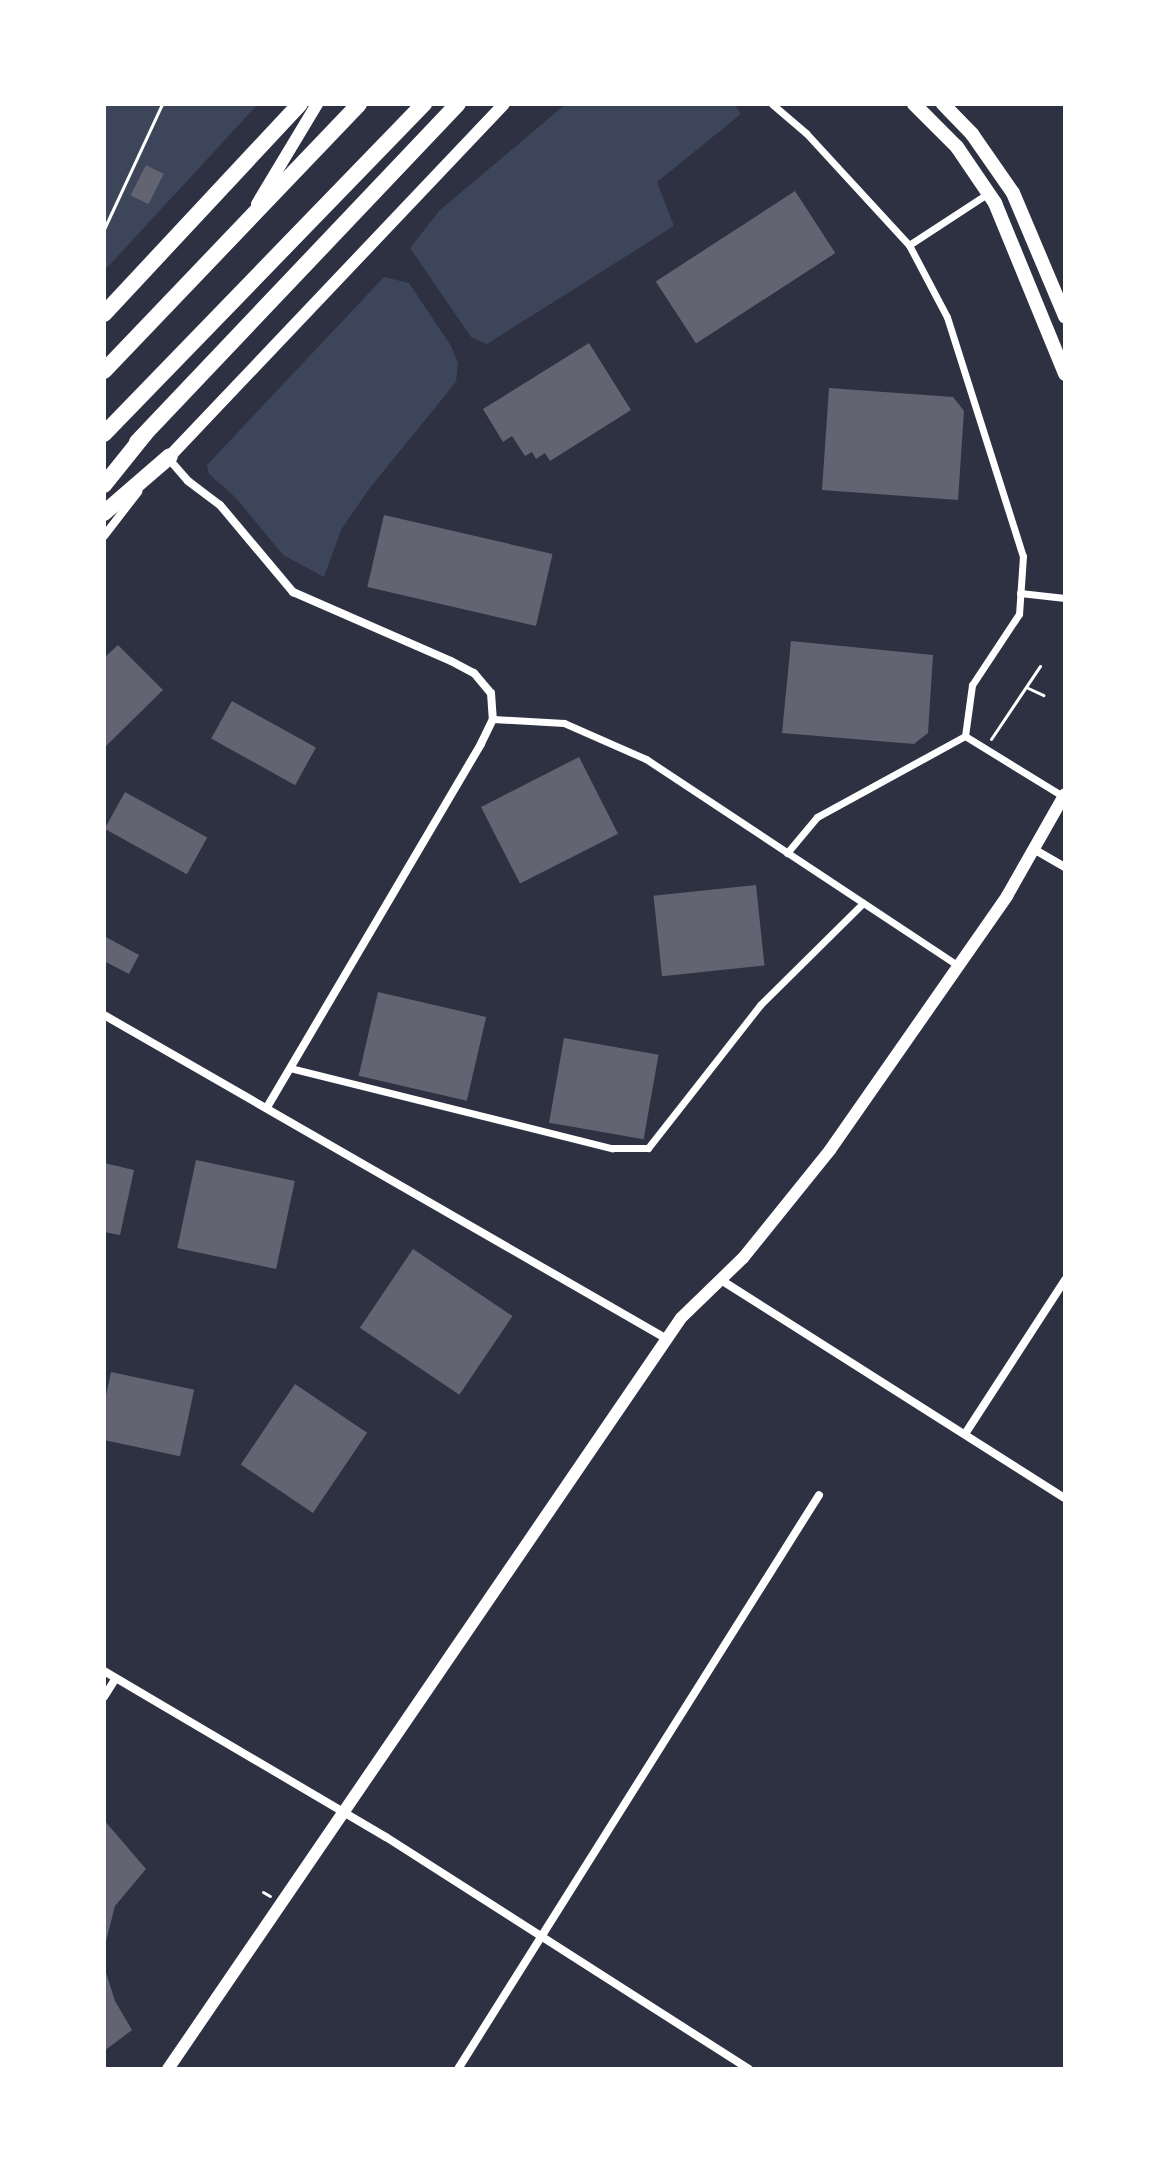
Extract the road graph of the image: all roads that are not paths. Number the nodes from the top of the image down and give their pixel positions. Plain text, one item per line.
1 (300, 104) edge
2 (317, 104) edge
3 (361, 104) edge
4 (423, 104) edge
5 (458, 104) edge
6 (504, 104) edge
7 (772, 104) edge
8 (914, 104) edge
9 (943, 104) edge
10 (988, 193) junction
11 (909, 245) junction
12 (229, 247) junction
13 (104, 314) edge
14 (1065, 316) edge
15 (104, 371) edge
16 (1065, 374) edge
17 (104, 381) edge
18 (104, 434) edge
19 (145, 434) junction
20 (104, 441) edge
21 (170, 456) junction
22 (104, 478) edge
23 (104, 485) edge
24 (104, 513) edge
25 (104, 536) edge
26 (1020, 593) junction
27 (1065, 598) edge
28 (493, 719) junction
29 (965, 736) junction
30 (1064, 796) edge
31 (1037, 851) junction
32 (787, 853) junction
33 (1065, 867) edge
34 (863, 903) junction
35 (956, 964) junction
36 (104, 1015) edge
37 (290, 1068) junction
38 (267, 1107) junction
39 (721, 1280) junction
40 (1065, 1280) edge
41 (667, 1339) junction
42 (965, 1434) junction
43 (819, 1495) dead end
44 (1065, 1498) edge
45 (104, 1671) edge
46 (116, 1678) junction
47 (104, 1697) edge
48 (339, 1814) junction
49 (542, 1941) junction
50 (168, 2069) edge
51 (458, 2069) edge
52 (749, 2069) edge

1 - 13 main road
2 - 12 street
3 - 12 street
3 - 15 main road
4 - 18 main road
4 - 20 main road
5 - 19 main road
6 - 21 street
7 - 11 street
8 - 10 main road
9 - 14 main road
10 - 11 street
10 - 16 main road
11 - 26 street
12 - 17 street
19 - 22 main road
19 - 23 main road
21 - 24 main road
21 - 25 street
21 - 28 street
26 - 27 street
26 - 29 street
28 - 32 street
28 - 37 street
29 - 30 street
29 - 32 street
30 - 31 street
31 - 33 street
31 - 35 street
32 - 34 street
34 - 35 street
34 - 37 street
35 - 39 street
36 - 38 street
37 - 38 street
38 - 41 street
39 - 41 street
39 - 42 street
40 - 42 street
41 - 48 street
42 - 44 street
43 - 49 street
45 - 46 street
46 - 47 street
46 - 48 street
48 - 49 street
48 - 50 street
49 - 51 street
49 - 52 street

